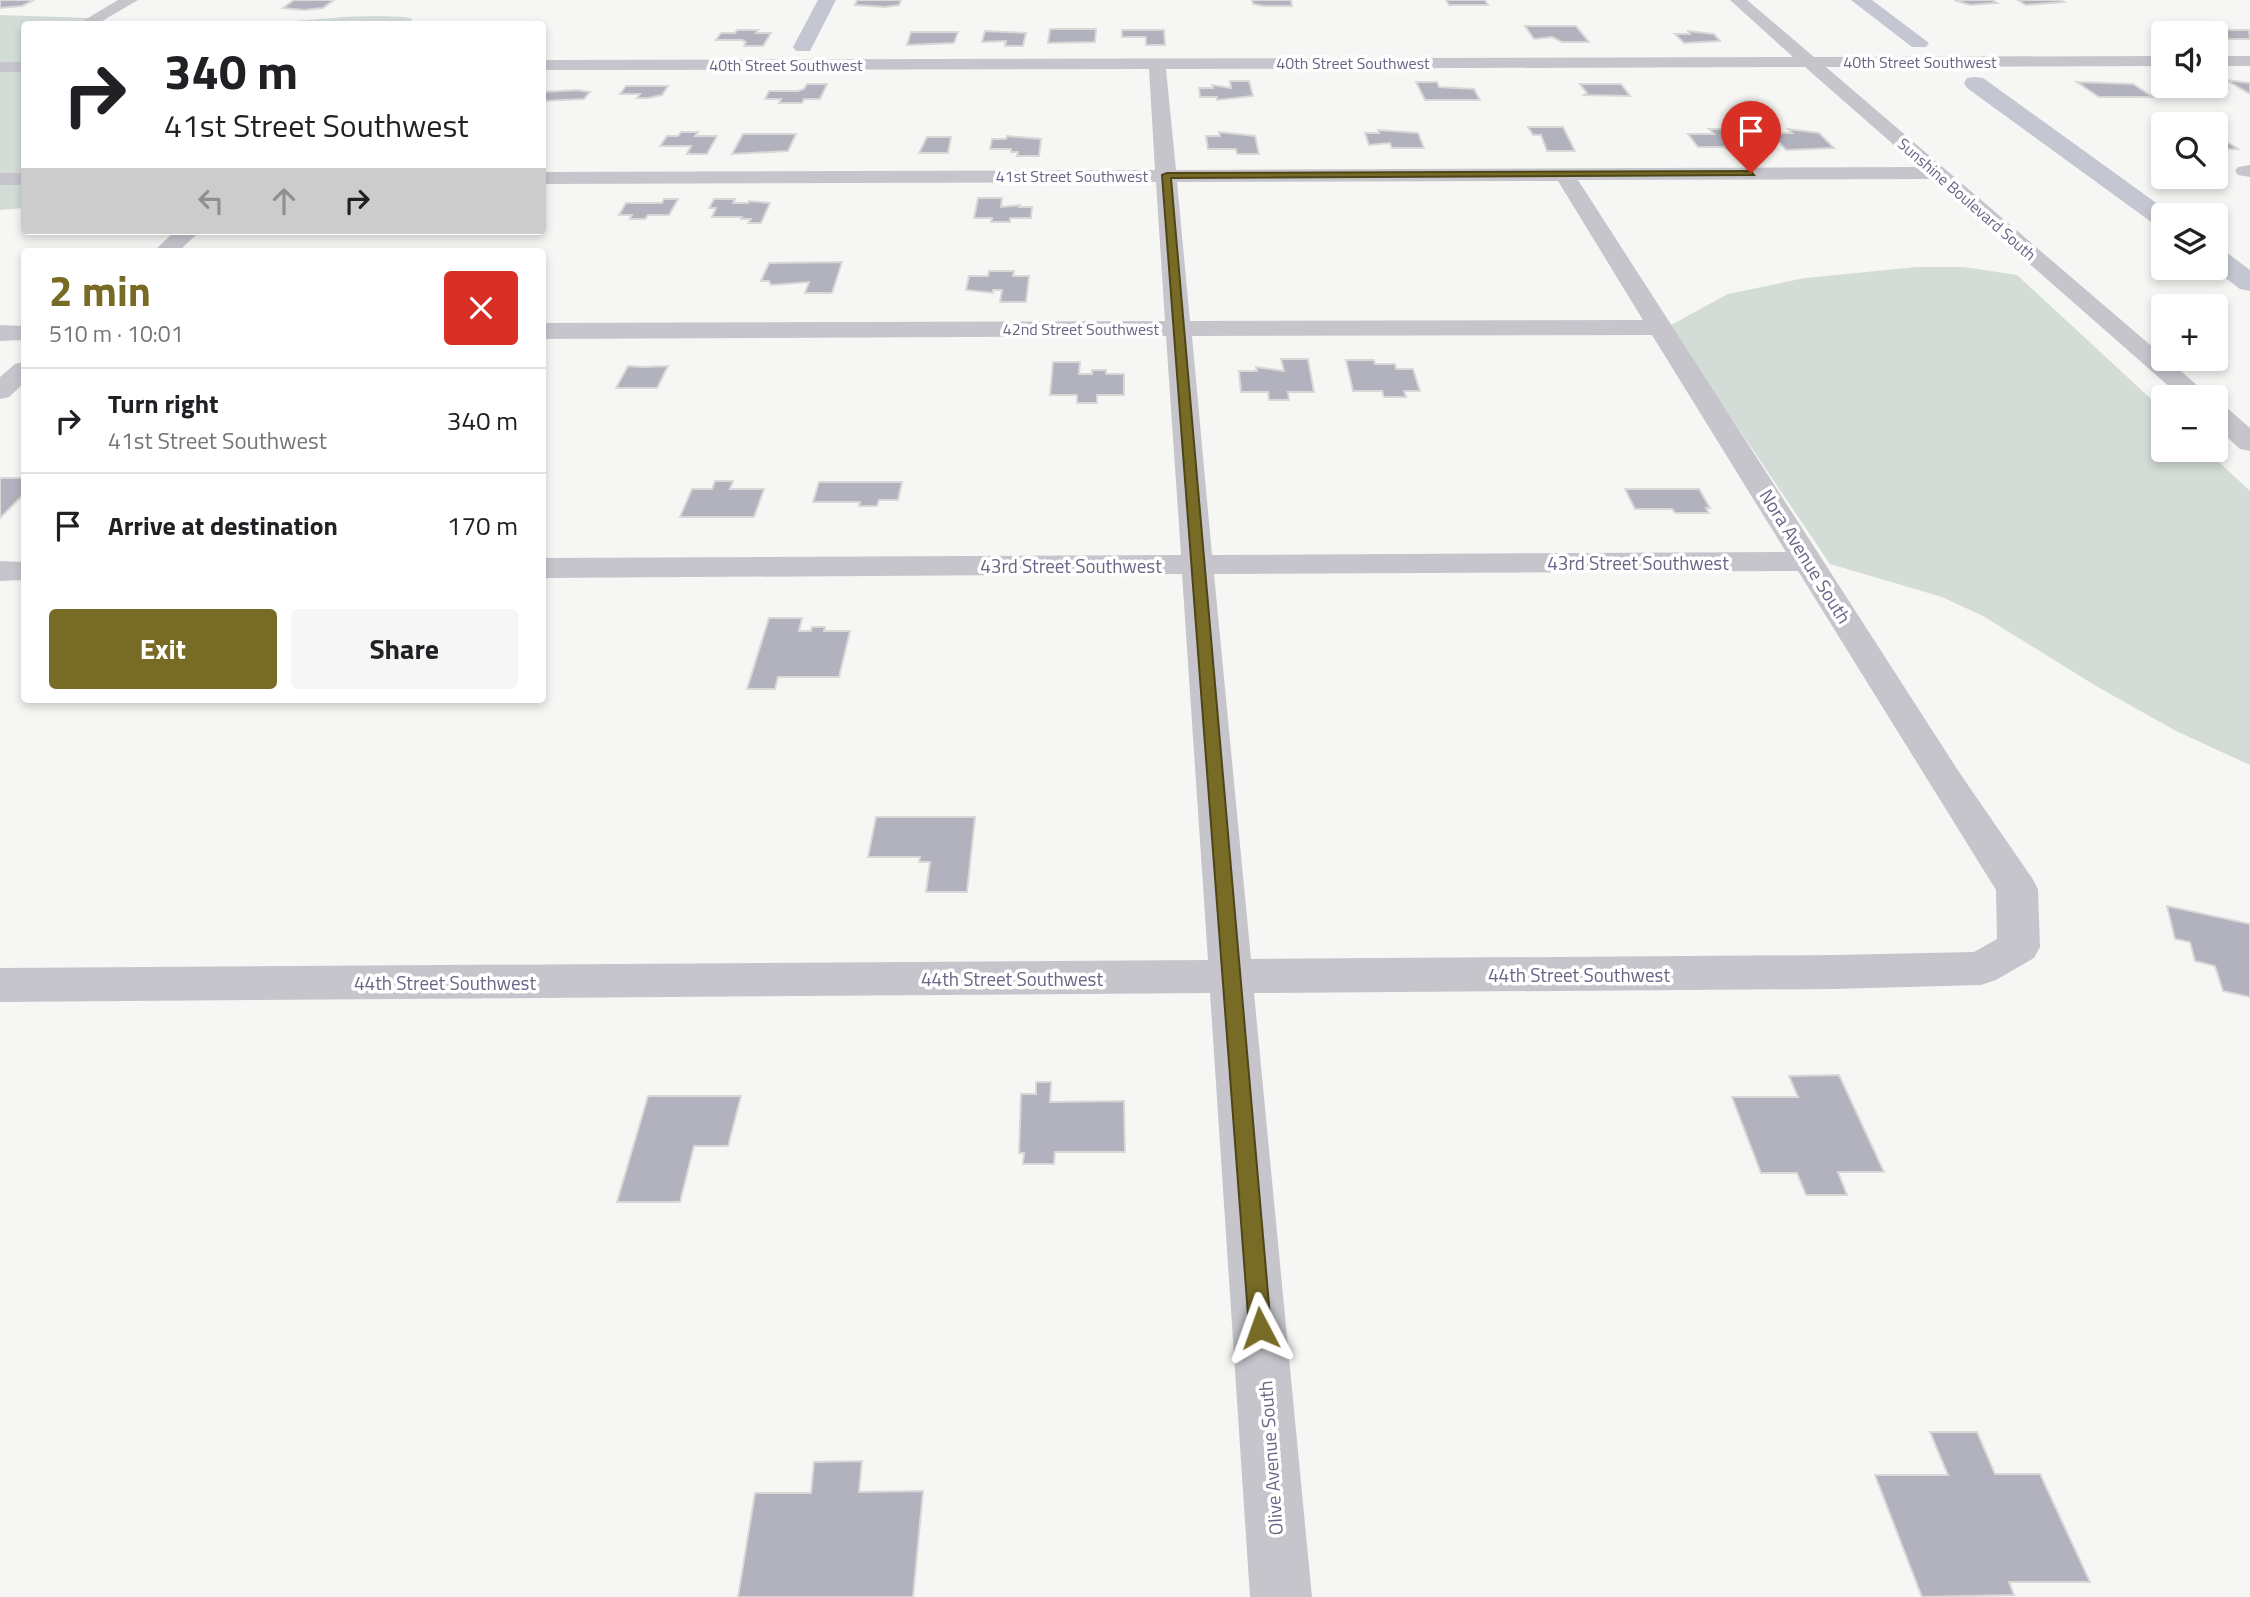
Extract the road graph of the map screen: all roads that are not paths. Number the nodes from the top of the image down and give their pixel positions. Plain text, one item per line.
1 (130, 0) edge
2 (1738, 0) edge
3 (92, 21) edge
4 (2151, 61) edge
5 (2228, 61) edge
6 (2250, 61) edge
7 (1810, 62) junction
8 (1157, 64) junction
9 (546, 65) edge
10 (1937, 173) junction
11 (1564, 174) junction
12 (1167, 175) junction
13 (546, 178) edge
14 (0, 179) edge
15 (21, 179) edge
16 (184, 235) edge
17 (169, 248) edge
18 (1661, 327) junction
19 (1179, 329) junction
20 (546, 331) edge
21 (0, 333) edge
22 (21, 333) edge
23 (21, 373) edge
24 (2183, 385) edge
25 (0, 391) edge
26 (2228, 424) edge
27 (2250, 443) edge
28 (1809, 561) junction
29 (1199, 565) junction
30 (546, 568) edge
31 (0, 571) edge
32 (21, 571) edge
33 (2019, 947) joint
34 (1233, 977) junction
35 (0, 985) edge
36 (1281, 1597) edge

1 - 3 street
2 - 7 street, Sunshine Boulevard South
4 - 7 street, 40th Street Southwest
5 - 6 street
7 - 8 street, 40th Street Southwest
7 - 10 street, Sunshine Boulevard South
8 - 9 street, 40th Street Southwest
8 - 12 street, Olive Avenue South
10 - 11 street, 41st Street Southwest
10 - 24 street, Sunshine Boulevard South
11 - 12 street, 41st Street Southwest
11 - 18 street, Nora Avenue South
12 - 13 street, 41st Street Southwest
12 - 19 street, Olive Avenue South
14 - 15 street
16 - 17 street
18 - 19 street, 42nd Street Southwest
18 - 28 street, Nora Avenue South
19 - 20 street, 42nd Street Southwest
19 - 29 street, Olive Avenue South
21 - 22 street
23 - 25 street
26 - 27 street
28 - 29 street, 43rd Street Southwest
28 - 33 street, Nora Avenue South
29 - 30 street, 43rd Street Southwest
29 - 34 street, Olive Avenue South
31 - 32 street
33 - 34 street, 44th Street Southwest
34 - 35 street, 44th Street Southwest
34 - 36 street, Olive Avenue South

